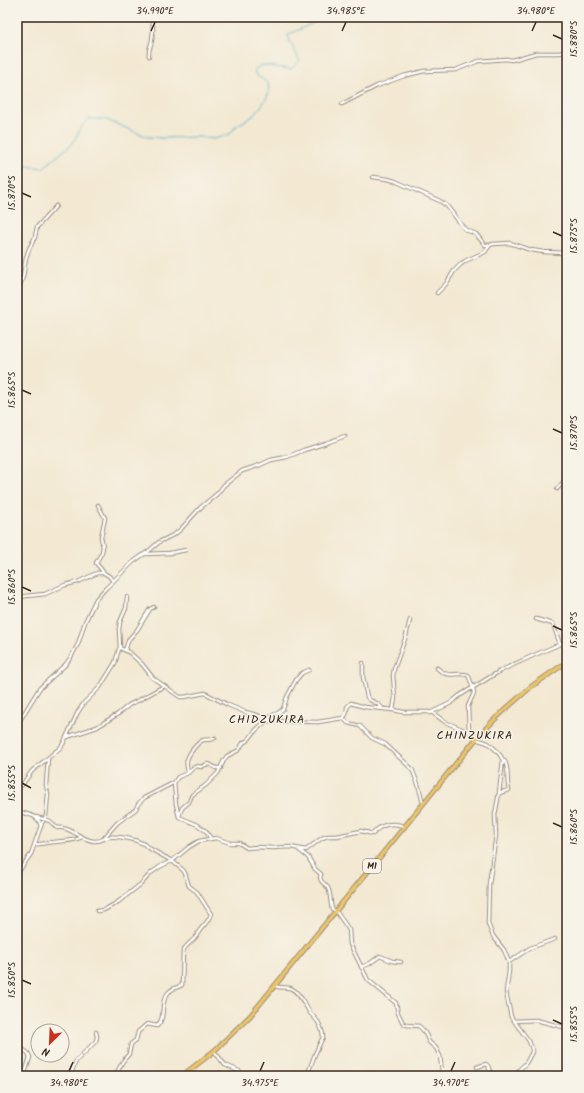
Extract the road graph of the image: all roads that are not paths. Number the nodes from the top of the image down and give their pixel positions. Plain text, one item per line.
1 (152, 17) edge
2 (567, 52) edge
3 (149, 56) dead end
4 (342, 104) dead end
5 (373, 177) dead end
6 (56, 206) dead end
7 (490, 245) junction
8 (567, 253) edge
9 (17, 293) edge
10 (437, 293) dead end
11 (344, 436) dead end
12 (567, 478) edge
13 (557, 490) dead end
14 (98, 505) dead end
15 (186, 550) dead end
16 (143, 555) junction
17 (104, 573) junction
18 (113, 581) junction
19 (17, 597) edge
20 (126, 597) dead end
21 (154, 607) dead end
22 (536, 619) dead end
23 (410, 620) dead end
24 (567, 641) edge
25 (560, 644) junction
26 (120, 648) junction
27 (125, 650) junction
28 (567, 662) edge
29 (363, 663) dead end
30 (437, 668) dead end
31 (309, 670) dead end
32 (164, 686) junction
33 (473, 688) junction
34 (382, 709) junction
35 (393, 710) junction
36 (430, 712) junction
37 (343, 718) junction
38 (267, 720) junction
39 (17, 724) edge
40 (469, 732) junction
41 (67, 737) junction
42 (215, 738) dead end
43 (476, 740) junction
44 (48, 758) junction
45 (503, 760) junction
46 (221, 768) junction
47 (188, 773) junction
48 (174, 783) junction
49 (17, 789) edge
50 (499, 793) junction
51 (423, 805) junction
52 (17, 811) edge
53 (179, 816) junction
54 (36, 817) junction
55 (44, 819) junction
56 (41, 827) junction
57 (405, 827) junction
58 (82, 837) junction
59 (211, 838) junction
60 (103, 839) junction
61 (35, 844) junction
62 (296, 848) junction
63 (172, 861) junction
64 (17, 874) edge
65 (97, 911) dead end
66 (336, 911) junction
67 (554, 939) dead end
68 (401, 962) dead end
69 (509, 962) junction
70 (361, 966) junction
71 (274, 986) junction
72 (514, 1021) junction
73 (567, 1028) edge
74 (96, 1032) dead end
75 (17, 1045) edge
76 (214, 1051) junction
77 (477, 1067) dead end
78 (24, 1076) edge
79 (70, 1076) edge
80 (115, 1076) edge
81 (182, 1076) edge
82 (242, 1076) edge
83 (307, 1076) edge
84 (445, 1076) edge
85 (492, 1076) edge
86 (511, 1076) edge

1 - 3 street
2 - 4 street
5 - 7 street
6 - 9 street
7 - 8 street
7 - 10 street
11 - 16 street
12 - 13 street
14 - 17 street
15 - 16 street
16 - 18 street
17 - 18 street
17 - 19 street
18 - 39 street
20 - 26 street
21 - 27 street
22 - 25 street
23 - 35 street
24 - 25 street
25 - 33 street
26 - 27 street
26 - 41 street
27 - 32 street
28 - 43 highway, M1
29 - 34 street
30 - 33 street
31 - 38 street
32 - 38 street
32 - 41 street
33 - 36 street
33 - 40 street
34 - 35 street
34 - 37 street
35 - 36 street
36 - 40 street
37 - 38 street
37 - 51 street
38 - 46 street
40 - 43 street
41 - 44 street
42 - 47 street
43 - 45 street
43 - 51 highway, M1
44 - 49 street
44 - 55 street
45 - 50 street
45 - 50 street
46 - 47 street
46 - 53 street
47 - 48 street
48 - 53 street
48 - 60 street
50 - 69 street
51 - 57 highway, M1
52 - 54 street
53 - 59 street
54 - 55 street
54 - 56 street
55 - 56 street
55 - 58 street
56 - 61 street
57 - 62 street
57 - 66 highway, M1
58 - 60 street
58 - 61 street
59 - 62 street
59 - 63 street
60 - 63 street
61 - 64 street
62 - 66 street
63 - 65 street
63 - 80 street
66 - 70 street
66 - 71 highway, M1
67 - 69 street
68 - 70 street
69 - 72 street
70 - 84 street
71 - 76 highway, M1
71 - 83 street
72 - 73 street
72 - 86 street
74 - 79 street
75 - 78 street
76 - 81 highway, M1
76 - 82 street
77 - 85 street

